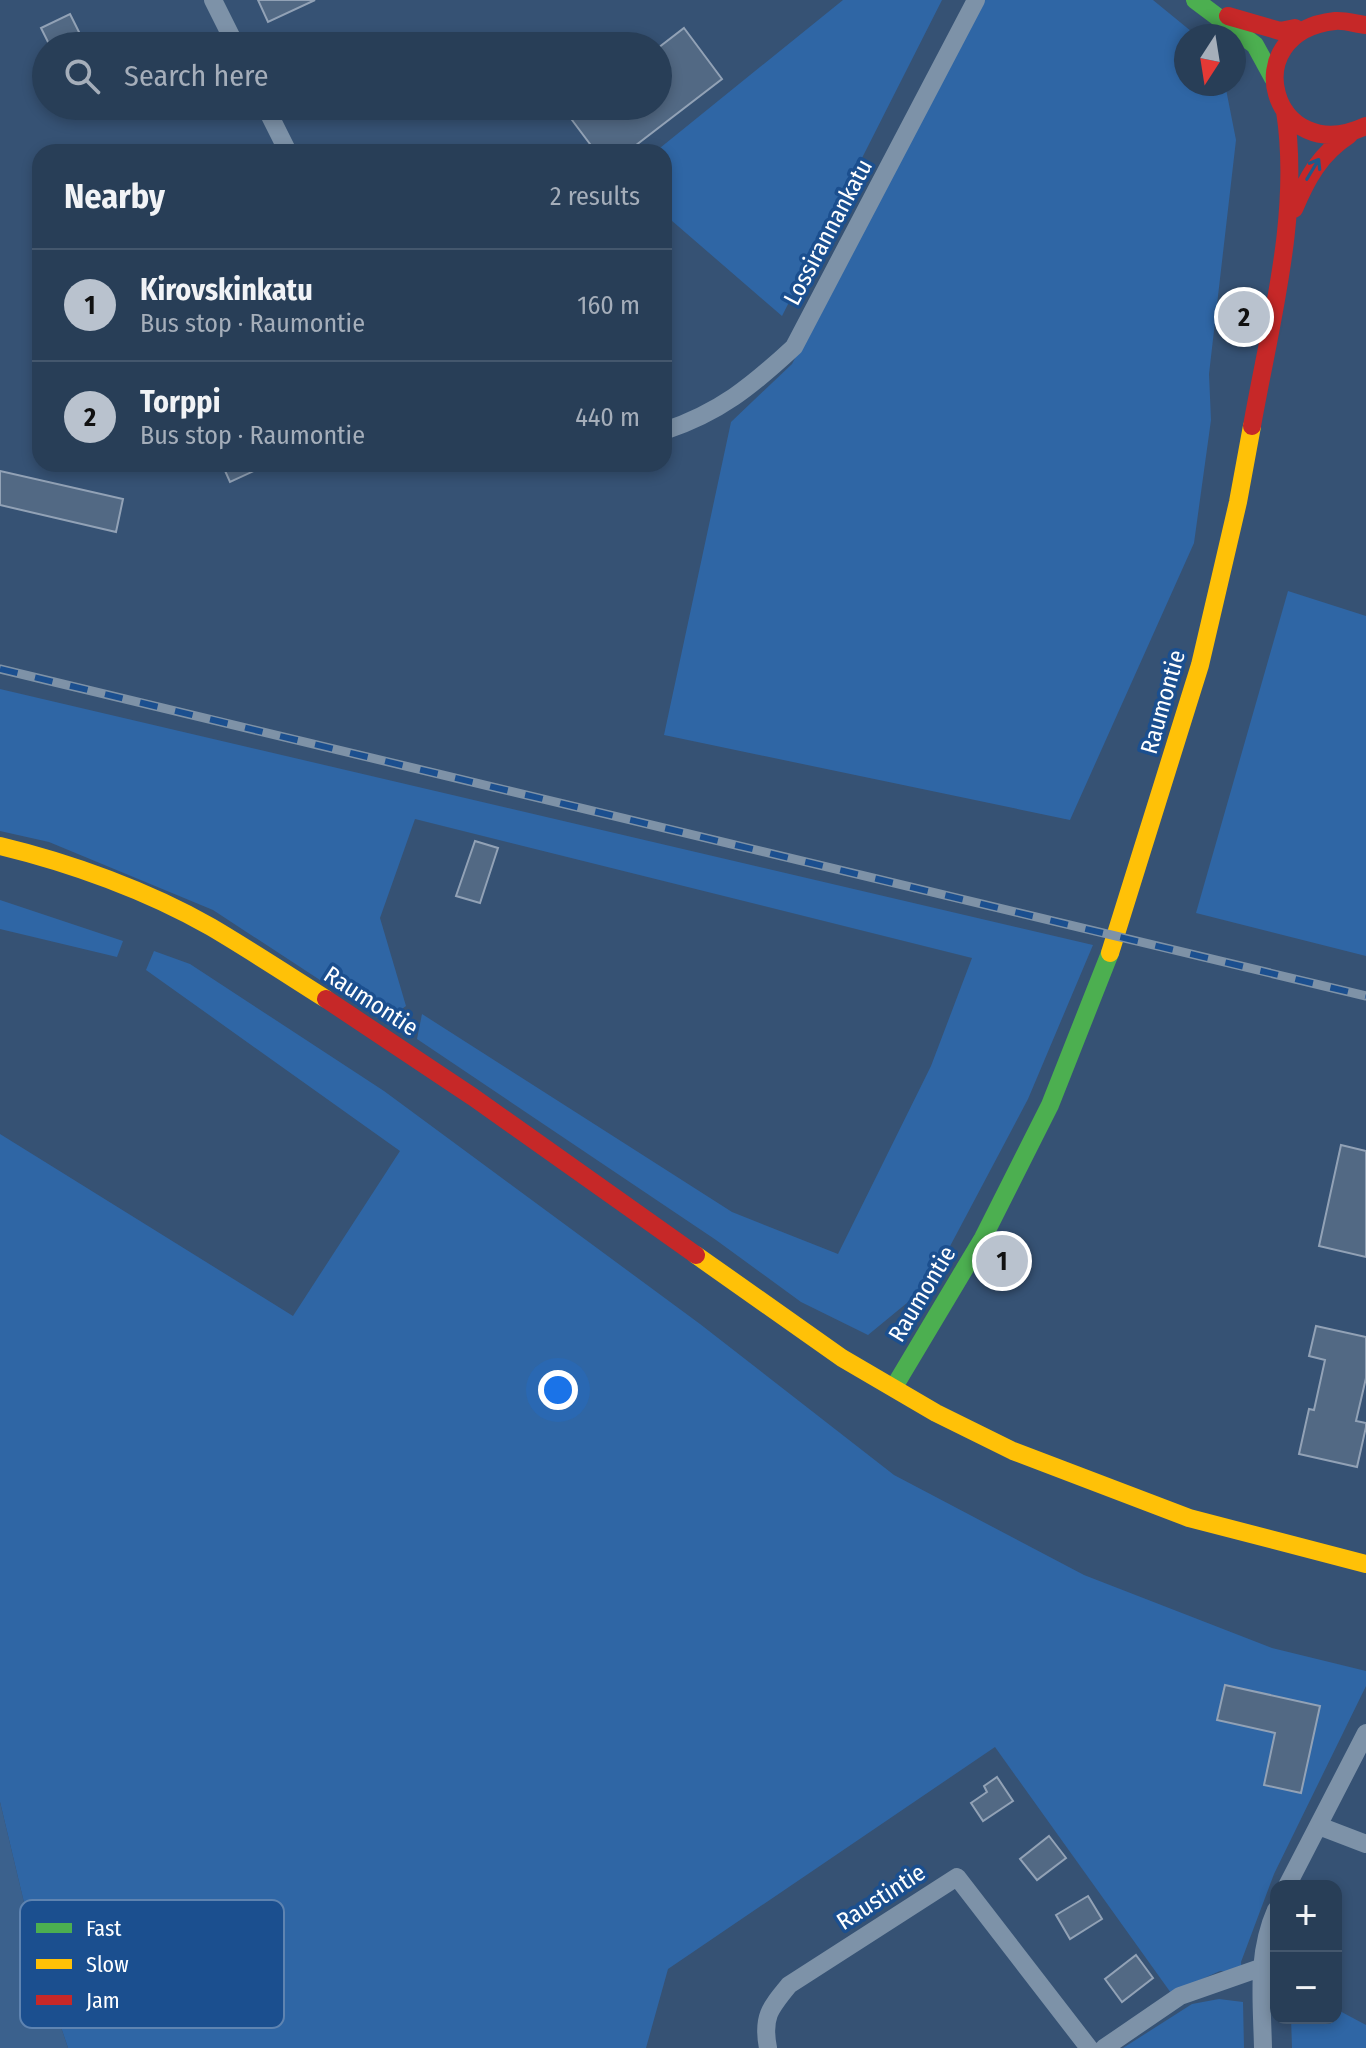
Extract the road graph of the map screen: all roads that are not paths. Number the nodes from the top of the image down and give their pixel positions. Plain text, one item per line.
1 (213, 0) edge
2 (976, 0) edge
3 (1335, 0) edge
4 (1203, 5) edge
5 (1302, 24) junction
6 (1366, 25) edge
7 (229, 32) edge
8 (1273, 78) junction
9 (1285, 111) junction
10 (272, 120) edge
11 (1361, 129) edge
12 (284, 144) edge
13 (1288, 222) junction
14 (672, 428) edge
15 (0, 846) edge
16 (894, 1387) junction
17 (1366, 1564) edge
18 (1366, 1733) edge
19 (1319, 1826) junction
20 (1366, 1844) edge
21 (1290, 1880) edge
22 (1270, 1927) edge
23 (1260, 1968) junction
24 (768, 2048) edge
25 (1089, 2048) edge
26 (1104, 2048) edge
27 (1263, 2048) edge

1 - 7 street
2 - 14 street, Lossirannankatu
3 - 5 street
4 - 5 street
4 - 8 street, Raumontie
5 - 6 street
5 - 8 street
8 - 9 street, Raumontie
9 - 11 street
9 - 13 street, Raumontie
10 - 12 street
13 -> 11 street, Raumontie
13 - 16 street, Raumontie
15 - 16 street, Raumontie
16 - 17 street
18 - 19 street
19 - 20 street
19 - 21 street
22 - 23 street
23 - 26 street
23 - 27 street
24 - 25 street, Raustintie

